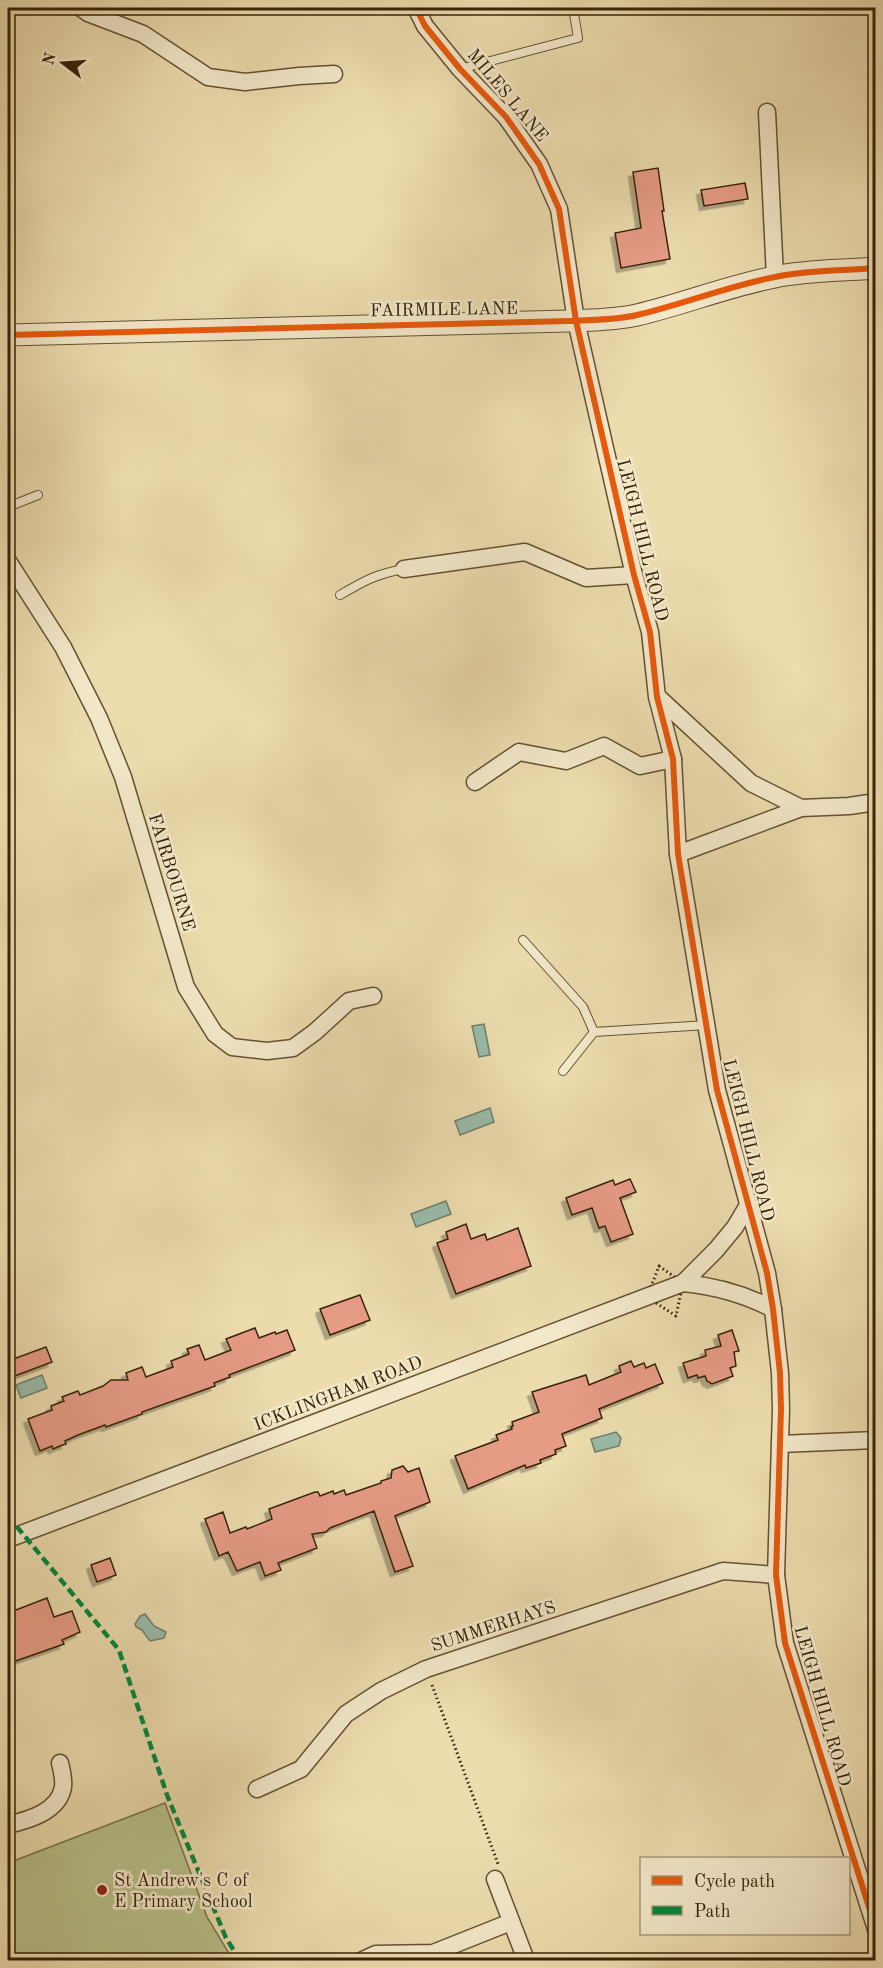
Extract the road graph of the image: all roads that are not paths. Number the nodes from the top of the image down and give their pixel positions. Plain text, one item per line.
1 (81, 8) edge
2 (416, 8) edge
3 (573, 8) edge
4 (460, 69) junction
5 (334, 74) dead end
6 (767, 112) dead end
7 (876, 268) edge
8 (775, 277) junction
9 (576, 321) junction
10 (8, 336) edge
11 (38, 495) dead end
12 (8, 507) edge
13 (8, 561) edge
14 (404, 569) joint
15 (634, 575) junction
16 (340, 595) dead end
17 (657, 697) junction
18 (673, 759) junction
19 (475, 782) dead end
20 (876, 802) edge
21 (801, 808) junction
22 (678, 854) junction
23 (523, 940) dead end
24 (373, 996) dead end
25 (707, 1024) junction
26 (594, 1032) junction
27 (563, 1071) dead end
28 (748, 1205) junction
29 (683, 1283) junction
30 (773, 1309) junction
31 (876, 1440) edge
32 (780, 1444) junction
33 (8, 1539) edge
34 (776, 1575) junction
35 (60, 1763) dead end
36 (256, 1789) dead end
37 (8, 1825) edge
38 (495, 1879) road end
39 (511, 1922) junction
40 (876, 1929) edge
41 (363, 1960) edge
42 (526, 1960) edge

1 - 5 street
2 - 4 street, MILES LANE
3 - 4 lane
4 - 9 street, MILES LANE
6 - 8 street
7 - 8 street, FAIRMILE LANE
8 - 9 street, FAIRMILE LANE
9 - 10 street, FAIRMILE LANE
9 - 15 street, LEIGH HILL ROAD
11 - 12 lane
13 - 24 street, FAIRBOURNE
14 - 15 street
14 - 16 lane
15 - 17 street, LEIGH HILL ROAD
17 - 18 street, LEIGH HILL ROAD
17 - 21 street
18 - 19 street
18 - 22 street, LEIGH HILL ROAD
20 - 21 street
21 - 22 street
22 - 25 street, LEIGH HILL ROAD
23 - 26 lane
25 - 26 lane
25 - 28 street, LEIGH HILL ROAD
26 - 27 lane
28 - 29 street, ICKLINGHAM ROAD
28 - 30 street, LEIGH HILL ROAD
29 - 30 street, ICKLINGHAM ROAD
29 - 33 street, ICKLINGHAM ROAD
30 - 32 street, LEIGH HILL ROAD
31 - 32 street
32 - 34 street, LEIGH HILL ROAD
34 - 36 street, SUMMERHAYS
34 - 40 street, LEIGH HILL ROAD
35 - 37 street
38 - 39 street
39 - 41 street
39 - 42 street

